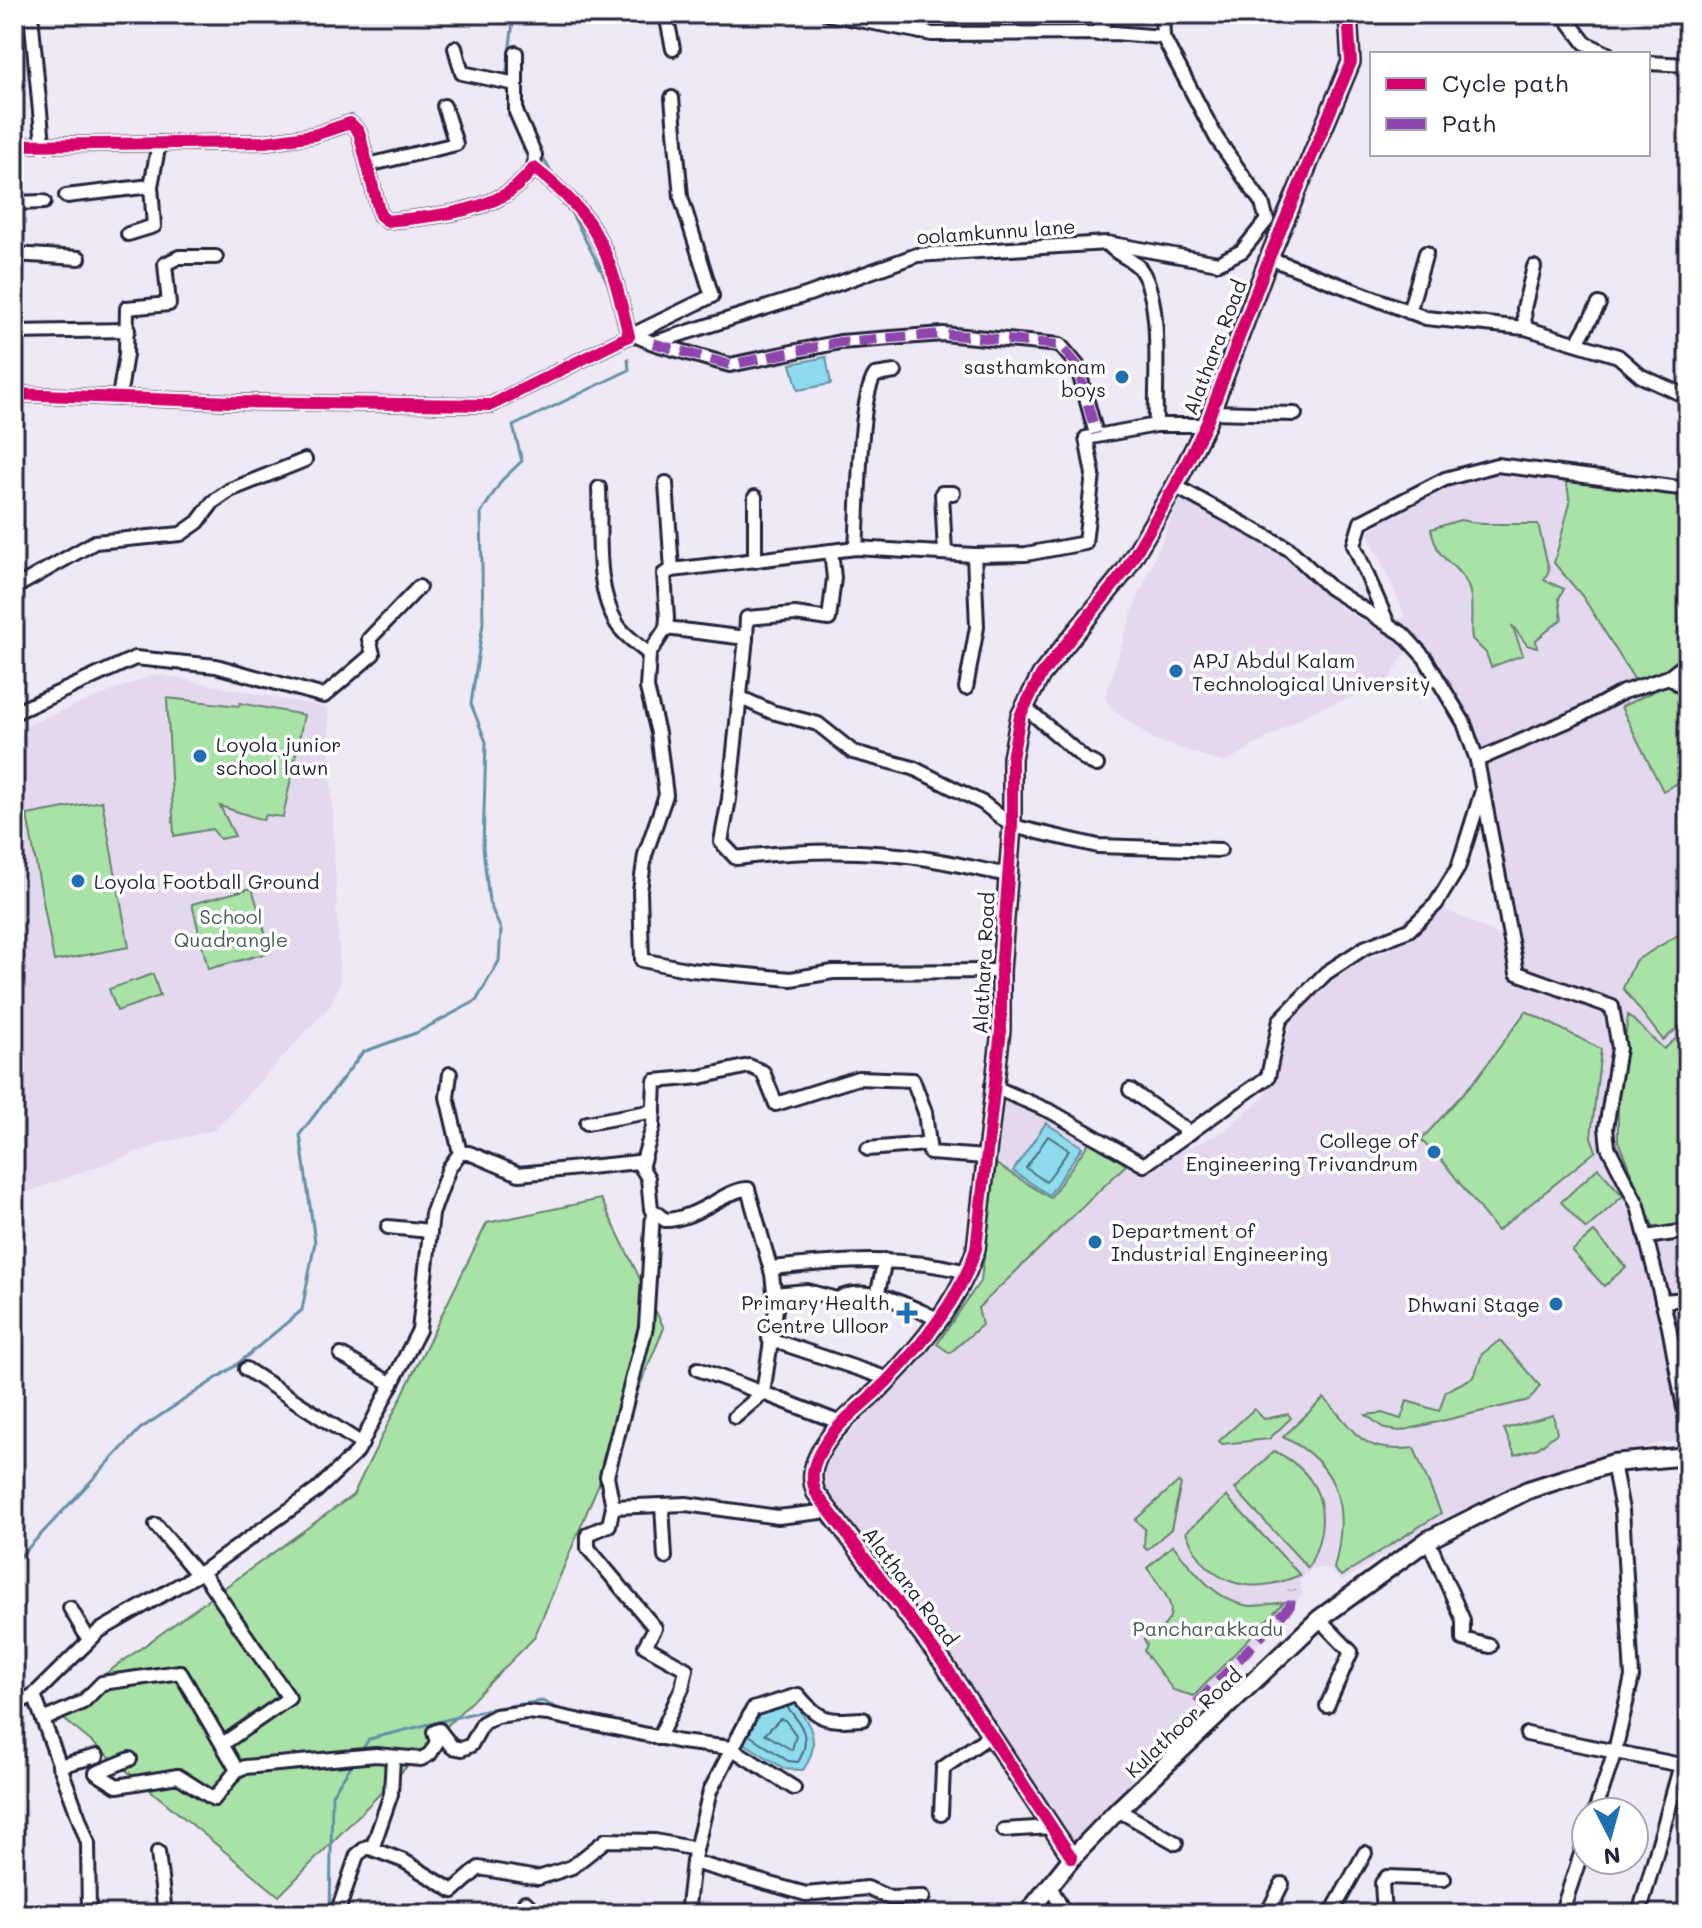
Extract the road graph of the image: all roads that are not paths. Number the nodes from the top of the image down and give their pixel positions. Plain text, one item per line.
1 (31, 14) edge
2 (666, 14) edge
3 (828, 14) edge
4 (921, 14) edge
5 (1108, 14) edge
6 (1162, 14) edge
7 (1348, 14) edge
8 (1563, 14) edge
9 (920, 32) junction
10 (1098, 34) junction
11 (1163, 37) junction
12 (455, 48) dead end
13 (673, 49) dead end
14 (1604, 52) edge
15 (516, 53) dead end
16 (1650, 63) edge
17 (1688, 65) edge
18 (516, 84) junction
19 (672, 98) dead end
20 (444, 106) dead end
21 (159, 143) junction
22 (43, 144) junction
23 (14, 145) edge
24 (368, 165) junction
25 (534, 168) junction
26 (151, 186) junction
27 (66, 196) dead end
28 (44, 202) dead end
29 (14, 203) edge
30 (128, 234) dead end
31 (1107, 243) junction
32 (1426, 253) dead end
33 (14, 254) edge
34 (216, 257) dead end
35 (79, 258) dead end
36 (1269, 258) junction
37 (1534, 267) dead end
38 (1599, 304) dead end
39 (1409, 312) junction
40 (1525, 328) junction
41 (128, 330) junction
42 (14, 332) edge
43 (631, 335) junction
44 (653, 343) junction
45 (1577, 343) junction
46 (895, 372) dead end
47 (14, 394) edge
48 (1688, 397) edge
49 (119, 398) junction
50 (1295, 414) dead end
51 (1208, 418) junction
52 (1156, 425) junction
53 (1096, 434) junction
54 (305, 460) dead end
55 (666, 483) dead end
56 (1175, 486) junction
57 (599, 488) dead end
58 (1688, 489) edge
59 (953, 493) dead end
60 (755, 497) dead end
61 (856, 548) junction
62 (831, 551) junction
63 (945, 553) junction
64 (974, 555) junction
65 (755, 561) junction
66 (672, 570) junction
67 (419, 587) dead end
68 (14, 588) edge
69 (1388, 624) junction
70 (666, 628) junction
71 (746, 638) junction
72 (649, 654) junction
73 (1688, 662) edge
74 (1669, 677) junction
75 (966, 688) dead end
76 (1688, 690) edge
77 (741, 698) junction
78 (1025, 707) junction
79 (14, 713) edge
80 (1477, 760) junction
81 (1097, 765) dead end
82 (1482, 788) junction
83 (1012, 826) junction
84 (1220, 850) dead end
85 (1008, 875) junction
86 (1001, 971) junction
87 (450, 1074) dead end
88 (992, 1086) junction
89 (1130, 1090) dead end
90 (654, 1111) junction
91 (587, 1123) dead end
92 (1190, 1133) junction
93 (926, 1144) junction
94 (868, 1149) dead end
95 (460, 1153) junction
96 (985, 1157) junction
97 (642, 1164) junction
98 (653, 1212) junction
99 (388, 1227) dead end
100 (430, 1231) junction
101 (1688, 1231) edge
102 (1646, 1237) junction
103 (885, 1260) junction
104 (771, 1268) junction
105 (968, 1272) junction
106 (774, 1294) junction
107 (877, 1296) junction
108 (1688, 1299) edge
109 (1662, 1301) junction
110 (938, 1319) junction
111 (769, 1339) junction
112 (341, 1355) dead end
113 (246, 1369) dead end
114 (698, 1369) dead end
115 (889, 1379) junction
116 (392, 1384) junction
117 (763, 1393) junction
118 (735, 1417) dead end
119 (841, 1423) junction
120 (1688, 1430) edge
121 (362, 1444) junction
122 (1688, 1456) edge
123 (1613, 1463) junction
124 (662, 1505) junction
125 (613, 1507) junction
126 (829, 1511) junction
127 (156, 1525) dead end
128 (1428, 1540) junction
129 (665, 1557) dead end
130 (200, 1573) junction
131 (70, 1608) dead end
132 (1319, 1619) junction
133 (89, 1640) junction
134 (1490, 1646) dead end
135 (34, 1695) junction
136 (14, 1705) edge
137 (1327, 1706) dead end
138 (863, 1719) dead end
139 (43, 1720) junction
140 (992, 1734) junction
141 (1527, 1734) dead end
142 (659, 1738) junction
143 (224, 1743) junction
144 (731, 1748) junction
145 (1615, 1751) junction
146 (1688, 1751) edge
147 (97, 1756) dead end
148 (393, 1758) junction
149 (130, 1759) dead end
150 (1681, 1765) junction
151 (59, 1766) junction
152 (237, 1770) junction
153 (794, 1788) dead end
154 (1600, 1796) edge
155 (1118, 1810) junction
156 (941, 1814) dead end
157 (1052, 1827) junction
158 (1004, 1830) dead end
159 (1176, 1843) dead end
160 (373, 1846) junction
161 (696, 1849) junction
162 (158, 1852) dead end
163 (1365, 1853) dead end
164 (1072, 1858) junction
165 (693, 1862) junction
166 (1574, 1876) edge
167 (1444, 1879) dead end
168 (1282, 1884) dead end
169 (1050, 1886) junction
170 (923, 1897) dead end
171 (525, 1902) dead end
172 (89, 1914) edge
173 (165, 1914) edge
174 (337, 1914) edge
175 (538, 1914) edge
176 (687, 1914) edge
177 (1027, 1914) edge
178 (1065, 1914) edge
179 (1267, 1914) edge
180 (1331, 1914) edge
181 (1384, 1914) edge
182 (1561, 1914) edge
183 (1639, 1914) edge

1 - 22 street
2 - 13 street
3 - 9 street
4 - 9 street
5 - 10 street
6 - 11 street
7 - 36 street, Alathara Road
8 - 14 street
9 - 10 street
10 - 11 street
11 - 31 street, oolamkunnu lane
12 - 18 street
15 - 18 street
16 - 17 street
18 - 25 street
19 - 43 street
20 - 24 street
21 - 22 street
21 - 24 street
21 - 26 street
22 - 23 street
24 - 25 street
25 - 43 street
26 - 27 street
26 - 30 street
28 - 29 street
31 - 44 street, oolamkunnu lane
31 - 52 street
32 - 39 street
33 - 35 street
34 - 41 street
36 - 39 street
36 - 51 street, Alathara Road
37 - 40 street
38 - 45 street
39 - 40 street
40 - 45 street
41 - 42 street
41 - 49 street
43 - 44 street
43 - 49 street
44 - 53 street
45 - 48 street
46 - 61 street
47 - 49 street
50 - 51 street
51 - 52 street
51 - 56 street, Alathara Road
52 - 53 street
53 - 64 street
54 - 68 street
55 - 66 street
56 - 69 street
56 - 78 street, Alathara Road
57 - 72 street
58 - 69 street
59 - 63 street
60 - 65 street
61 - 62 street
61 - 63 street
62 - 65 street
62 - 71 street
63 - 64 street
64 - 75 street
65 - 66 street
66 - 70 street
67 - 79 street
69 - 80 street
70 - 71 street
70 - 72 street
71 - 77 street
72 - 86 street
73 - 74 street
74 - 76 street
74 - 80 street
77 - 83 street
77 - 85 street
78 - 81 street
78 - 83 street, Alathara Road
80 - 82 street
82 - 92 street
82 - 102 street
83 - 84 street
83 - 85 street, Alathara Road
85 - 86 street, Alathara Road
86 - 88 street, Alathara Road
87 - 95 street
88 - 92 street
88 - 96 street, Alathara Road
89 - 92 street
90 - 91 street
90 - 93 street
90 - 97 street
93 - 94 street
93 - 96 street
95 - 97 street
95 - 100 street
96 - 105 street, Alathara Road
97 - 98 street
98 - 104 street
98 - 125 street
99 - 100 street
100 - 116 street
101 - 102 street
102 - 109 street
103 - 104 street
103 - 105 street
103 - 107 street
104 - 106 street
105 - 110 street, Alathara Road
106 - 107 street
106 - 111 street
107 - 110 street
108 - 109 street
109 - 120 street
110 - 115 street, Alathara Road
111 - 115 street
111 - 117 street
112 - 116 street
113 - 121 street
114 - 117 street
115 - 119 street, Alathara Road
116 - 121 street
117 - 118 street
117 - 119 street
119 - 126 street, Alathara Road
121 - 130 street
122 - 123 street, Kulathoor Road
123 - 128 street, Kulathoor Road
123 - 145 street
124 - 125 street
124 - 126 street
124 - 129 street
125 - 142 street
126 - 140 street, Alathara Road
127 - 130 street
128 - 132 street, Kulathoor Road
128 - 134 street
130 - 133 street
130 - 143 street
131 - 133 street
132 - 137 street
132 - 155 street, Kulathoor Road
133 - 135 street
135 - 136 street
135 - 139 street
138 - 144 street
139 - 143 street
139 - 151 street
140 - 156 street
140 - 157 street, Alathara Road
141 - 145 street
142 - 144 street
142 - 148 street
143 - 152 street
144 - 153 street
144 - 161 street
145 - 150 street
145 - 154 street
146 - 150 street
147 - 151 street
148 - 152 street
148 - 160 street
149 - 152 street
150 - 183 street
151 - 172 street
155 - 159 street
155 - 164 street, Kulathoor Road
157 - 158 street
157 - 164 street, Alathara Road
160 - 161 street
160 - 174 street
161 - 165 street
162 - 173 street
163 - 180 street
164 - 169 street, Kulathoor Road
165 - 170 street
165 - 176 street
166 - 182 street
167 - 181 street
168 - 179 street
169 - 177 street, Kulathoor Road
169 - 178 street
171 - 175 street

